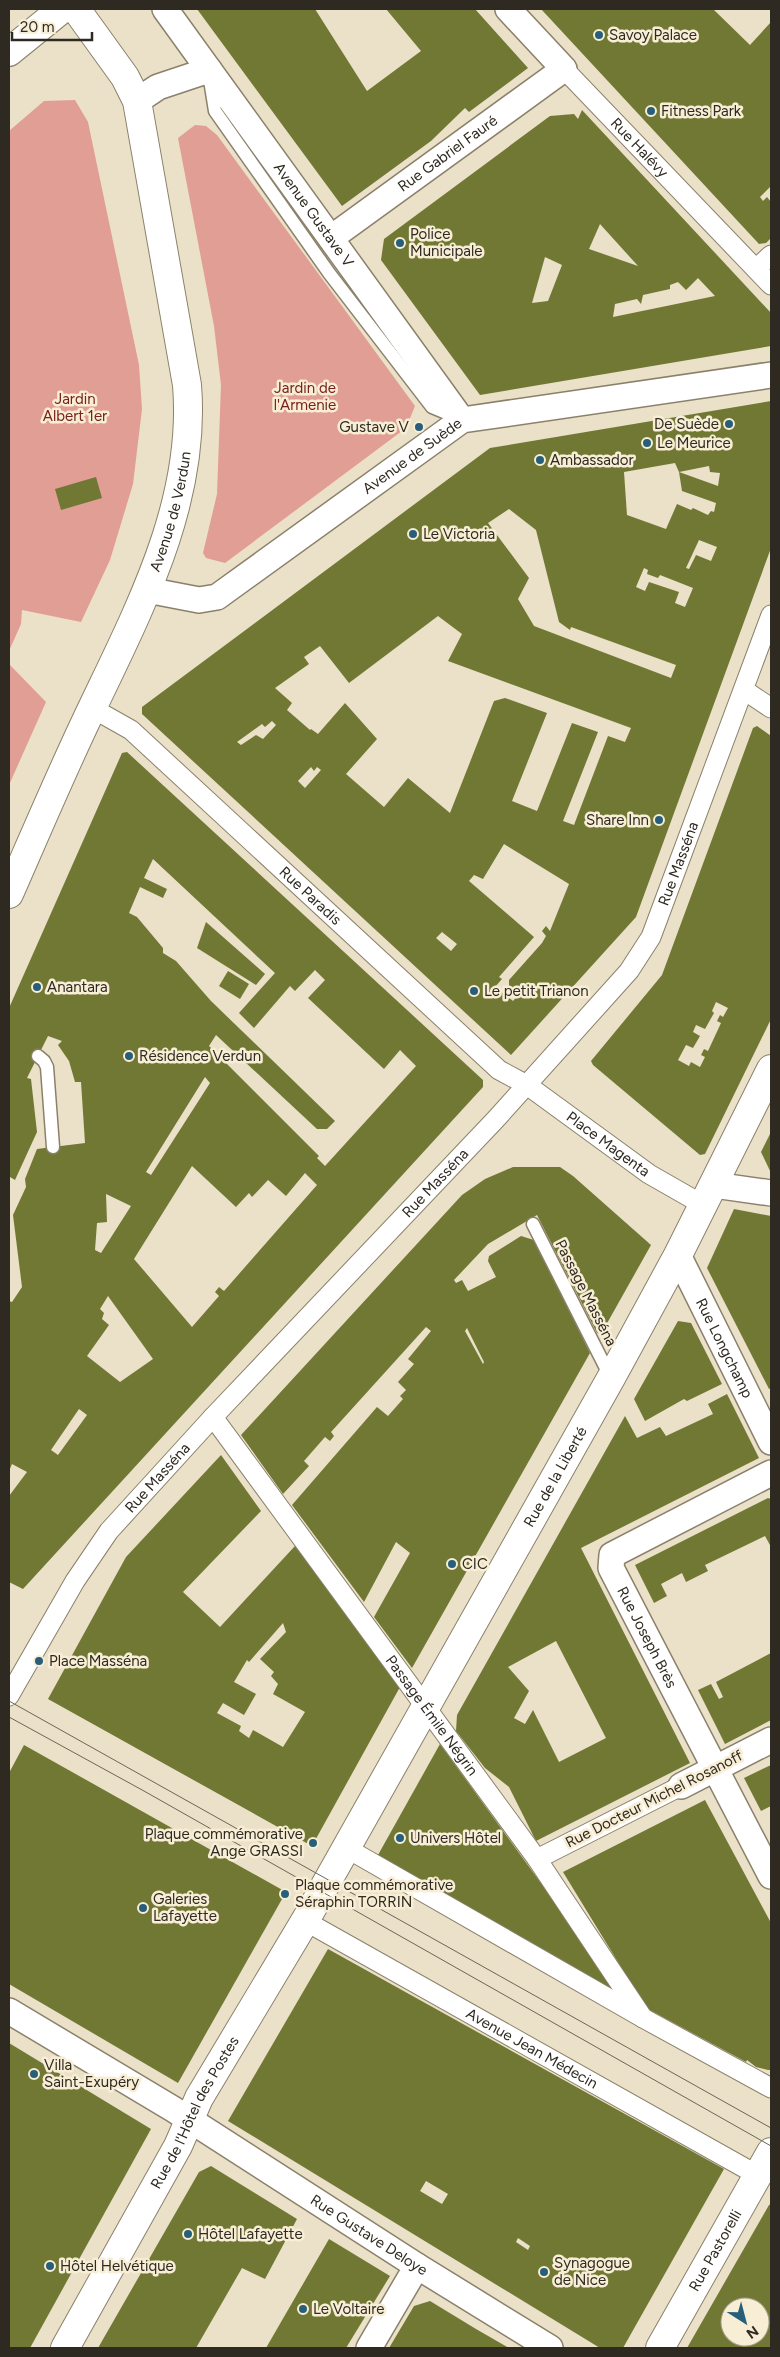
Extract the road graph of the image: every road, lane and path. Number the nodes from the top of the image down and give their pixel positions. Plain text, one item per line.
1 (62, 9) edge
2 (76, 9) edge
3 (165, 9) edge
4 (508, 9) edge
5 (9, 52) edge
6 (209, 70) junction
7 (564, 70) junction
8 (137, 101) junction
9 (331, 238) junction
10 (771, 255) edge
11 (757, 268) junction
12 (771, 284) edge
13 (771, 375) edge
14 (462, 420) junction
15 (147, 590) junction
16 (771, 616) edge
17 (744, 690) junction
18 (92, 708) junction
19 (771, 708) edge
20 (9, 894) edge
21 (38, 1056) dead end
22 (771, 1069) edge
23 (527, 1085) junction
24 (53, 1147) dead end
25 (703, 1191) junction
26 (771, 1193) edge
27 (533, 1224) dead end
28 (678, 1255) junction
29 (611, 1378) junction
30 (213, 1417) junction
31 (771, 1442) edge
32 (771, 1473) edge
33 (9, 1696) edge
34 (424, 1706) junction
35 (771, 1740) edge
36 (716, 1768) junction
37 (681, 1786) joint
38 (355, 1853) dead end
39 (537, 1859) junction
40 (771, 1876) edge
41 (328, 1879) joint
42 (314, 1926) dead end
43 (9, 2010) edge
44 (643, 2018) junction
45 (771, 2088) edge
46 (190, 2120) junction
47 (771, 2152) edge
48 (750, 2171) dead end
49 (417, 2266) junction
50 (65, 2348) edge
51 (369, 2348) edge
52 (550, 2348) edge
53 (660, 2348) edge

1 - 5 street
2 - 8 street, Avenue de Verdun
3 - 6 street, Avenue Gustave V
4 - 7 street, Rue Halévy
6 - 8 street
6 - 9 street, Avenue Gustave V
6 - 14 lane
7 - 9 street, Rue Gabriel Fauré
7 - 11 street, Rue Halévy
8 - 15 street, Avenue de Verdun
9 - 14 street, Avenue Gustave V
10 - 11 street
11 - 12 street, Rue Halévy
13 - 14 street, Avenue de Suède
14 - 15 street, Avenue de Suède
15 - 18 street, Avenue de Verdun
16 - 17 street, Rue Masséna
17 - 19 street
17 - 23 street, Rue Masséna
18 - 20 street, Avenue de Verdun
18 - 23 street, Rue Paradis
21 - 24 lane
22 - 25 street, Rue de la Liberté
23 - 25 street, Place Magenta
23 - 30 street, Rue Masséna
25 - 26 street
25 - 28 street, Rue de la Liberté
27 - 29 lane, Passage Masséna
28 - 29 street, Rue de la Liberté
28 - 31 street, Rue Longchamp
29 - 34 street, Rue de la Liberté
30 - 33 street, Rue Masséna
30 - 34 street, Passage Émile Négrin
32 - 36 street, Rue Joseph Brès
34 - 39 street, Passage Émile Négrin
34 - 41 street, Rue de la Liberté
35 - 36 street, Rue Docteur Michel Rosanoff
36 - 37 street, Rue Docteur Michel Rosanoff
36 - 40 street, Rue Joseph Brès
37 - 39 street, Rue Docteur Michel Rosanoff
38 - 44 street
39 - 44 street, Passage Émile Négrin
41 - 46 street, Rue de l'Hôtel des Postes
42 - 48 street, Avenue Jean Médecin
43 - 46 street, Rue Gustave Deloye
44 - 45 street
46 - 49 street, Rue Gustave Deloye
46 - 50 street, Rue de l'Hôtel des Postes
47 - 53 street, Rue Pastorelli
49 - 51 street
49 - 52 street, Rue Gustave Deloye

